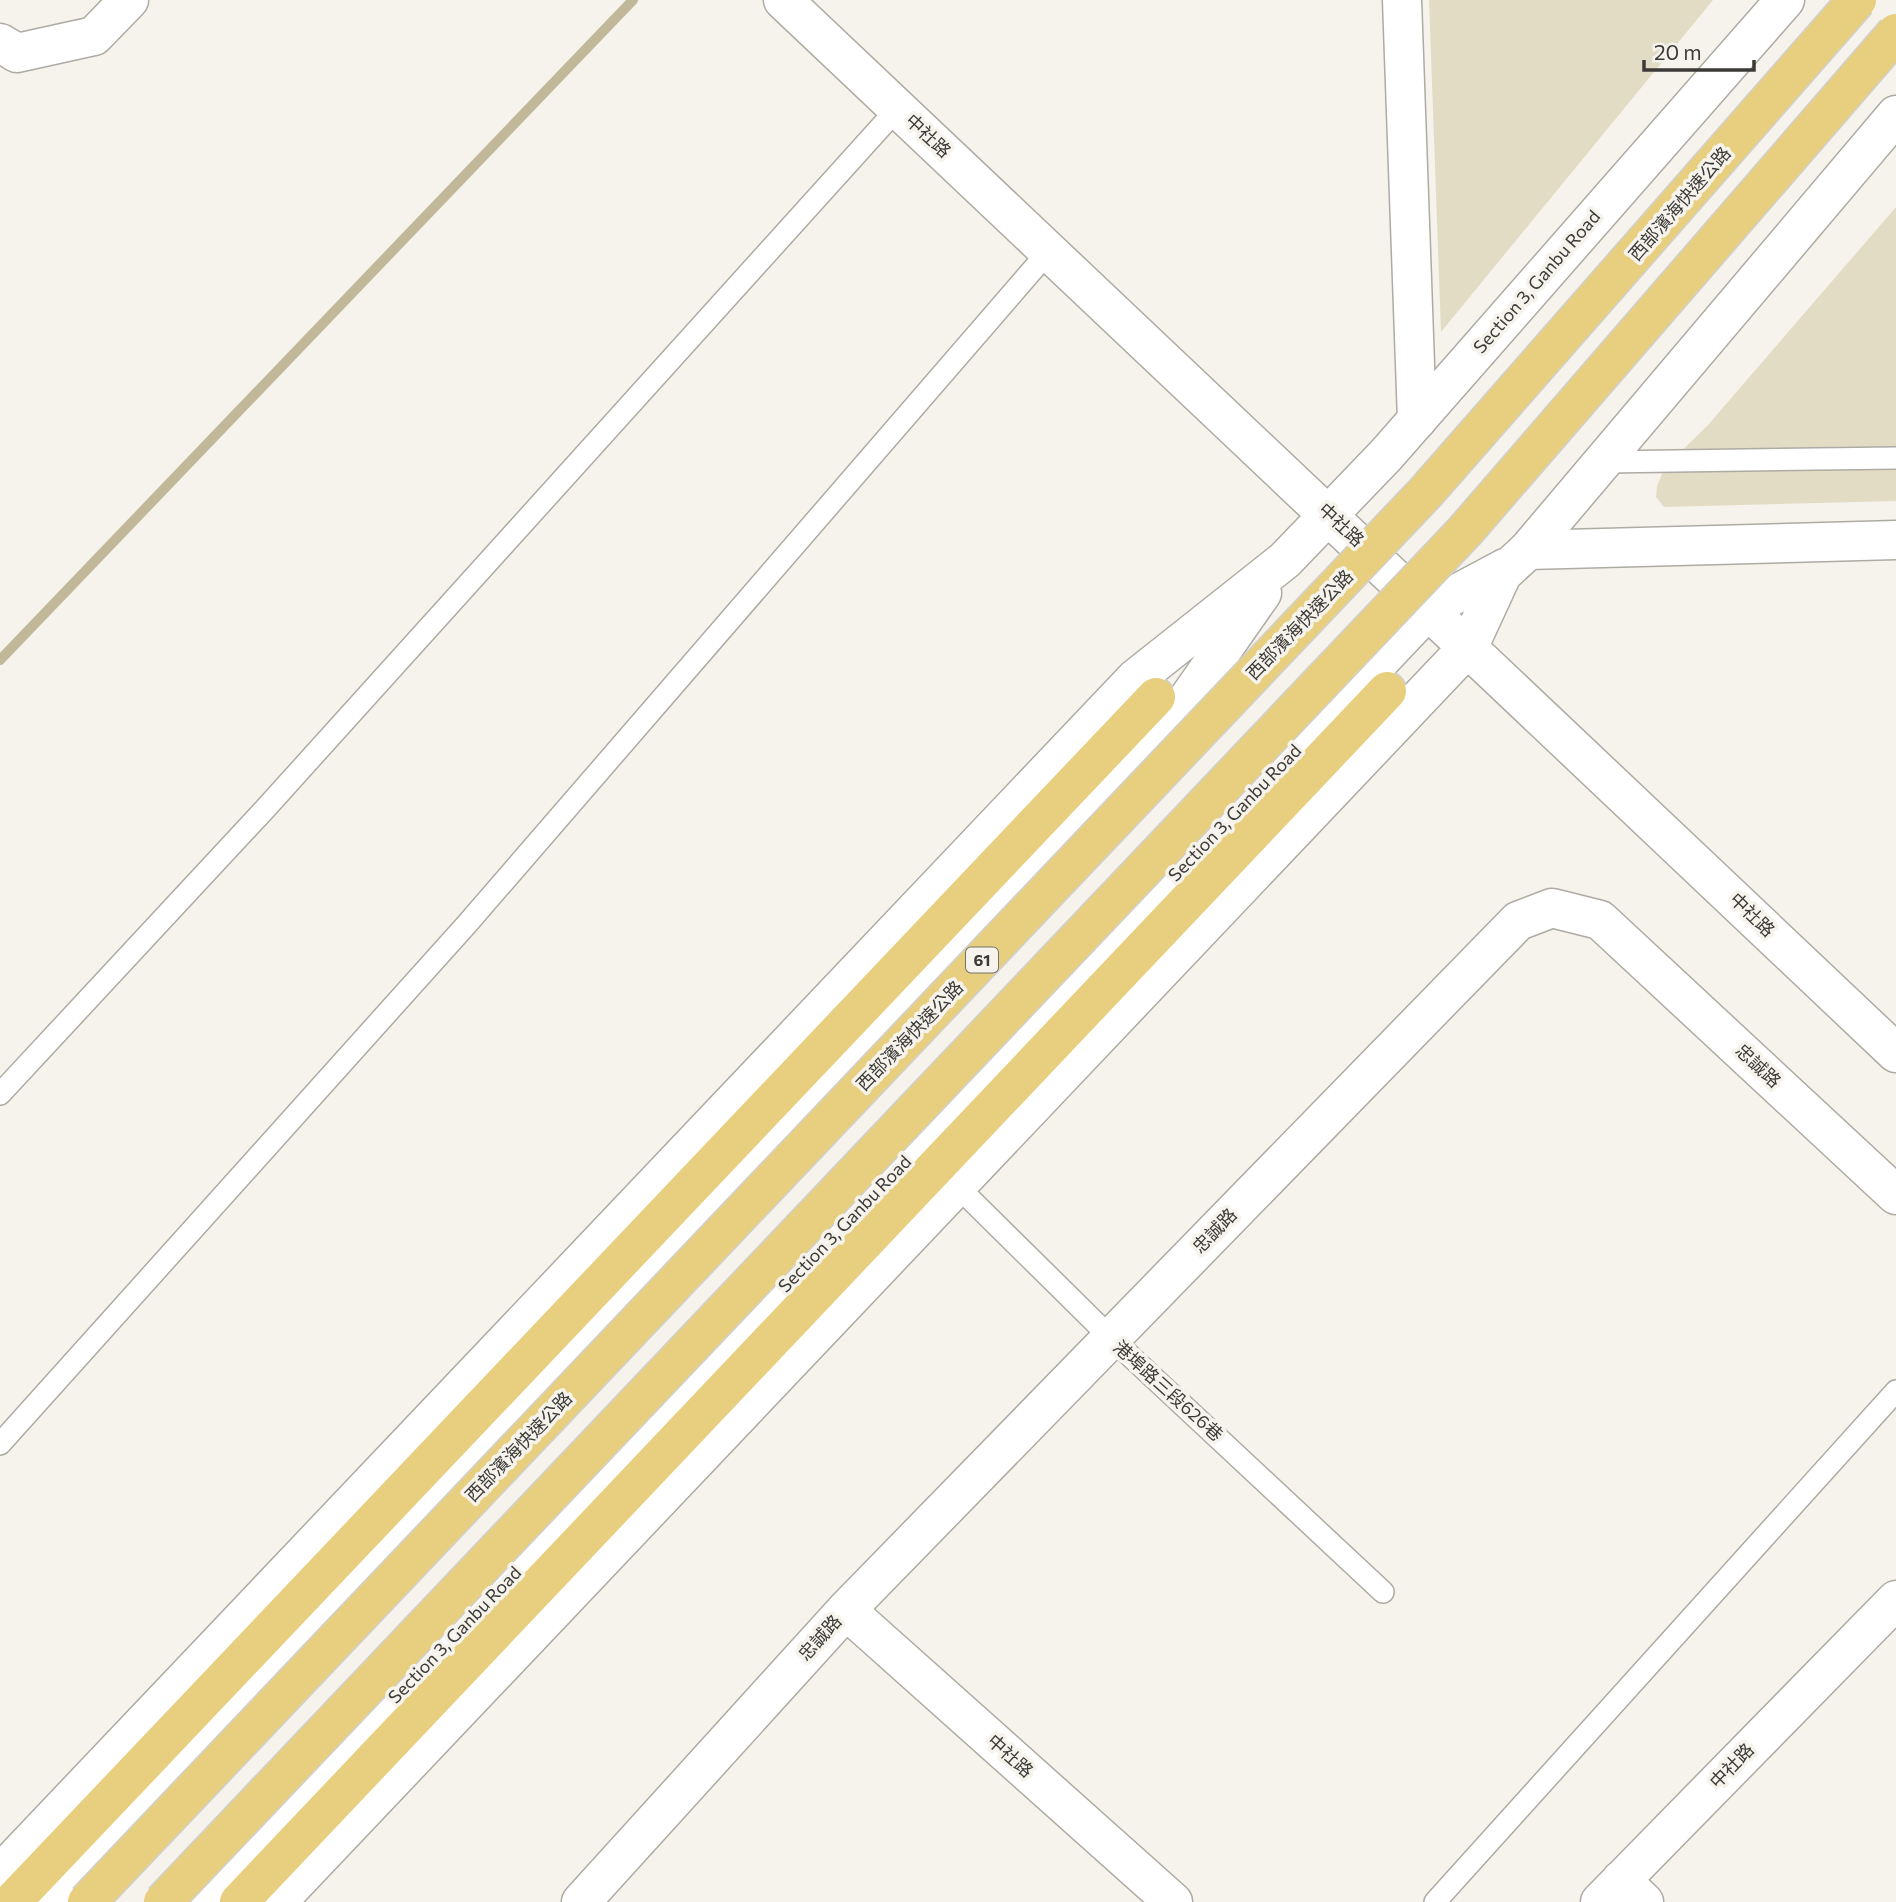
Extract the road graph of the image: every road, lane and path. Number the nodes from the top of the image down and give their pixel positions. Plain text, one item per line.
1 (129, 0) edge
2 (783, 0) edge
3 (1402, 0) edge
4 (1785, 0) edge
5 (1857, 0) edge
6 (1896, 33) edge
7 (0, 43) edge
8 (898, 108) junction
9 (1896, 115) edge
10 (1049, 251) junction
11 (1417, 420) junction
12 (1896, 458) edge
13 (1604, 462) junction
14 (1329, 514) junction
15 (1896, 540) edge
16 (1517, 559) junction
17 (1285, 560) junction
18 (1449, 627) junction
19 (1387, 691) joint
20 (1156, 697) joint
21 (1896, 1052) edge
22 (0, 1094) edge
23 (957, 1185) junction
24 (1896, 1195) edge
25 (1111, 1338) junction
26 (1896, 1391) edge
27 (0, 1444) edge
28 (1383, 1592) dead end
29 (1896, 1600) edge
30 (846, 1610) junction
31 (0, 1874) edge
32 (1622, 1895) edge
33 (12, 1902) edge
34 (49, 1902) edge
35 (88, 1902) edge
36 (163, 1902) edge
37 (202, 1902) edge
38 (239, 1902) edge
39 (277, 1902) edge
40 (581, 1902) edge
41 (1174, 1902) edge
42 (1435, 1902) edge

1 - 7 street
2 - 8 street, 中社路
3 - 11 street
4 - 11 street, Section 3, Ganbu Road
5 - 35 highway, 西部濱海快速公路 / 61, bridge
6 - 36 highway, bridge
8 - 10 street, 中社路
8 - 22 lane
9 - 13 street, Section 3, Ganbu Road
10 - 14 street, 中社路
10 - 27 lane
11 - 14 street, Section 3, Ganbu Road
12 - 13 lane
13 - 16 street, Section 3, Ganbu Road
14 - 17 street, Section 3, Ganbu Road
14 - 18 street, 中社路
15 - 16 street
16 - 18 street, Section 3, Ganbu Road
17 - 20 street, Section 3, Ganbu Road
17 - 31 street, Section 3, Ganbu Road
17 - 34 street, Section 3, Ganbu Road
18 - 19 street, Section 3, Ganbu Road
18 - 21 street, 中社路
18 - 23 street, Section 3, Ganbu Road
18 - 37 street, Section 3, Ganbu Road
19 - 38 highway
20 - 33 highway
23 - 25 lane, 港埠路三段626巷
23 - 39 street, Section 3, Ganbu Road
24 - 25 street, 忠誠路
25 - 28 lane, 港埠路三段626巷
25 - 30 street, 忠誠路
26 - 42 lane
29 - 32 street, 中社路
30 - 40 street, 忠誠路
30 - 41 street, 中社路

